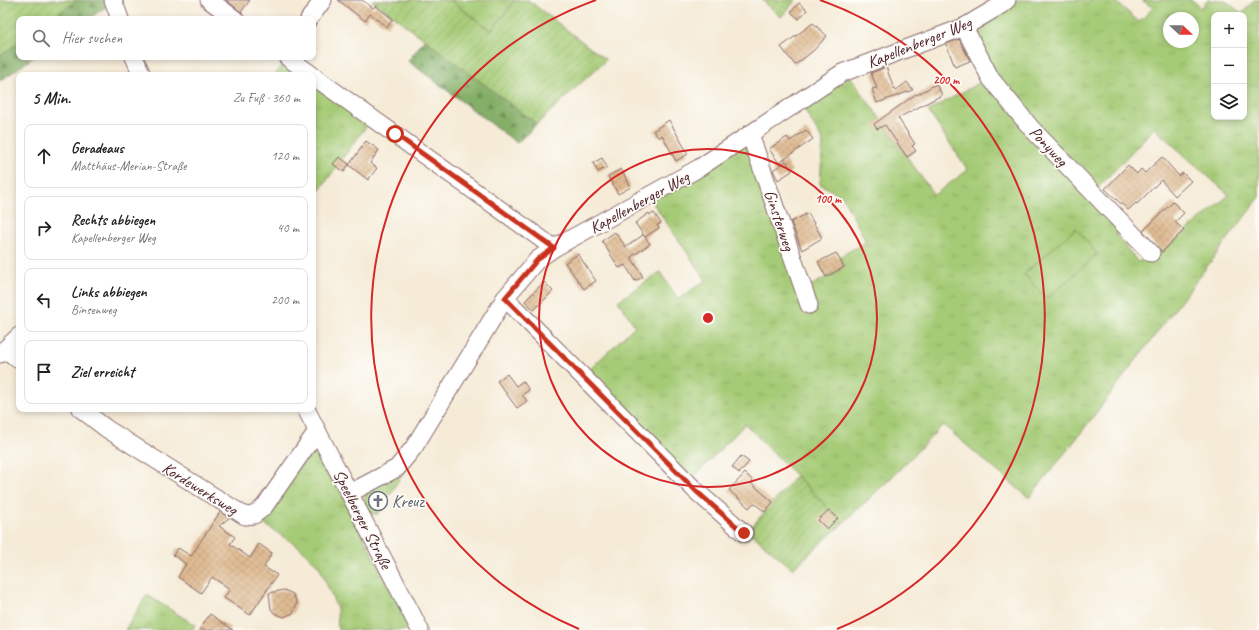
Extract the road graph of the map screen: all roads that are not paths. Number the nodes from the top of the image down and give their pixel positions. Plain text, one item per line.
1 (113, 0) edge
2 (209, 0) edge
3 (323, 0) edge
4 (1007, 0) edge
5 (119, 16) edge
6 (231, 16) edge
7 (311, 16) edge
8 (964, 27) junction
9 (135, 60) edge
10 (291, 60) edge
11 (141, 72) edge
12 (308, 72) edge
13 (316, 78) edge
14 (750, 134) junction
15 (554, 248) junction
16 (1151, 253) dead end
17 (505, 298) junction
18 (809, 305) dead end
19 (16, 339) edge
20 (2, 351) edge
21 (16, 358) edge
22 (85, 412) edge
23 (308, 412) edge
24 (317, 431) junction
25 (350, 493) junction
26 (744, 533) dead end
27 (420, 630) edge

1 - 5 street
2 - 6 street
3 - 7 street
4 - 8 street, Kapellenberger Weg
8 - 14 street, Kapellenberger Weg
8 - 16 street, Ponyweg
9 - 11 street
10 - 12 street
13 - 15 street
14 - 15 street, Kapellenberger Weg
14 - 18 street, Ginsterweg
15 - 17 street, Kapellenberger Weg
17 - 25 street, Kapellenberger Weg
17 - 26 street
19 - 20 street
20 - 21 street
22 - 24 street, Kordewerksweg
23 - 24 street, Speelberger Straße
24 - 25 street, Speelberger Straße
25 - 27 street, Speelberger Straße

